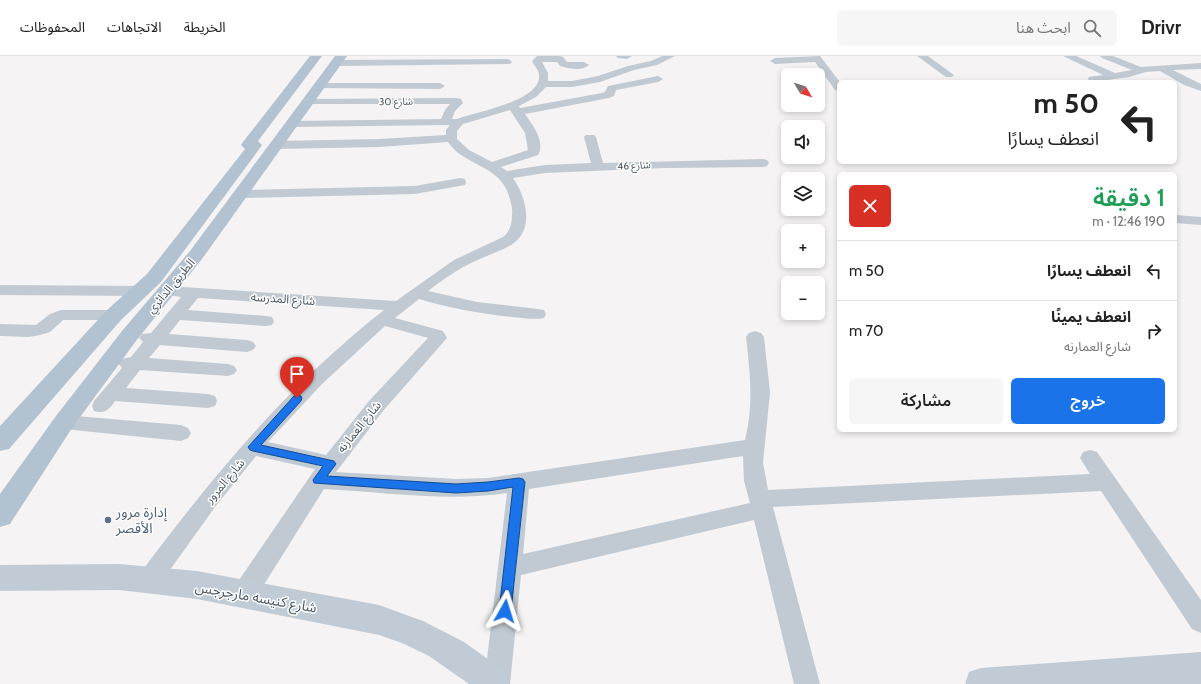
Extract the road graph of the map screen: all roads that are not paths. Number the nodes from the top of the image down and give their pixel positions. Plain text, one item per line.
1 (308, 56) edge
2 (316, 56) edge
3 (621, 56) edge
4 (627, 56) edge
5 (670, 56) edge
6 (922, 56) edge
7 (1068, 56) edge
8 (1105, 56) edge
9 (541, 58) edge
10 (816, 58) edge
11 (338, 60) edge
12 (774, 61) dead end
13 (507, 62) dead end
14 (1201, 66) edge
15 (1189, 67) junction
16 (1162, 68) junction
17 (1140, 70) junction
18 (949, 75) dead end
19 (1201, 75) edge
20 (1114, 76) junction
21 (658, 79) dead end
22 (1093, 79) dead end
23 (543, 82) junction
24 (296, 84) junction
25 (320, 85) junction
26 (837, 85) edge
27 (440, 86) dead end
28 (1201, 88) edge
29 (308, 102) junction
30 (515, 109) junction
31 (445, 122) junction
32 (459, 122) junction
33 (292, 124) junction
34 (590, 137) dead end
35 (452, 138) junction
36 (272, 151) junction
37 (325, 155) dead end
38 (763, 163) dead end
39 (493, 166) junction
40 (598, 167) junction
41 (505, 175) junction
42 (460, 182) dead end
43 (241, 194) junction
44 (1177, 219) edge
45 (1201, 221) edge
46 (0, 290) edge
47 (142, 291) junction
48 (167, 292) junction
49 (193, 293) junction
50 (417, 293) junction
51 (400, 306) junction
52 (176, 314) junction
53 (538, 314) dead end
54 (114, 315) junction
55 (382, 320) junction
56 (266, 321) dead end
57 (0, 330) edge
58 (129, 336) junction
59 (756, 337) dead end
60 (156, 338) junction
61 (247, 346) dead end
62 (109, 362) junction
63 (136, 363) junction
64 (228, 370) dead end
65 (208, 401) dead end
66 (64, 422) junction
67 (181, 433) dead end
68 (0, 442) edge
69 (253, 447) junction
70 (754, 447) junction
71 (1090, 458) dead end
72 (331, 464) junction
73 (318, 480) junction
74 (519, 482) junction
75 (1106, 482) junction
76 (761, 504) junction
77 (0, 516) edge
78 (510, 567) junction
79 (0, 578) edge
80 (149, 580) junction
81 (244, 594) junction
82 (1201, 621) edge
83 (1201, 668) edge
84 (1159, 678) edge
85 (494, 684) edge
86 (497, 684) edge
87 (807, 684) edge
88 (981, 684) edge

1 - 2 street
2 - 24 main road, الطريق الدائري
3 - 4 street
5 - 23 street
6 - 18 street
7 - 20 street
8 - 17 street
9 - 23 street
9 - 23 street
10 - 12 street
10 - 26 street
11 - 13 street
11 - 25 main road, الطريق الدائري
14 - 15 street
15 - 16 street
15 - 19 street
16 - 17 street
16 - 28 street
17 - 20 street
20 - 22 street
21 - 30 street
23 - 30 street
24 - 25 main road
24 - 47 main road, الطريق الدائري
25 - 27 street
25 - 29 main road, الطريق الدائري
29 - 31 street, شارع 30
29 - 33 main road, الطريق الدائري
30 - 32 street
30 - 39 street
31 - 32 street
31 - 33 street
32 - 35 street
33 - 36 main road, الطريق الدائري
34 - 40 street
35 - 36 street
35 - 39 street
36 - 37 street
36 - 43 main road, الطريق الدائري
38 - 40 street, شارع 46
39 - 41 street
40 - 41 street, شارع 46
41 - 50 street, شارع المرور
42 - 43 street
43 - 48 main road, الطريق الدائري
44 - 45 street
46 - 47 street
47 - 54 main road, الطريق الدائري
48 - 49 street, شارع المدرسه
48 - 58 main road, الطريق الدائري
49 - 51 street, شارع المدرسه
49 - 52 street
50 - 51 street, شارع المرور
50 - 53 street
51 - 55 street, شارع المرور
52 - 56 street
52 - 60 street
54 - 57 street
54 - 68 main road, الطريق الدائري
55 - 69 street, شارع المرور
55 - 72 street, شارع العمارنه
58 - 60 street
58 - 62 main road, الطريق الدائري
59 - 70 street
60 - 61 street
60 - 63 street
62 - 63 street
62 - 66 main road, الطريق الدائري
63 - 64 street
63 - 65 street
66 - 67 street
66 - 77 main road, الطريق الدائري
69 - 72 street
69 - 80 street, شارع المرور
70 - 74 street
70 - 76 street
71 - 75 street
72 - 73 street, شارع العمارنه
73 - 74 street
73 - 81 street, شارع العمارنه
74 - 78 street
75 - 76 street
75 - 82 street
76 - 78 street
76 - 87 street
78 - 86 street
79 - 80 street, شارع كنيسه مارجرجس
80 - 81 street, شارع كنيسه مارجرجس
81 - 85 street, شارع كنيسه مارجرجس
83 - 84 street
84 - 88 street

